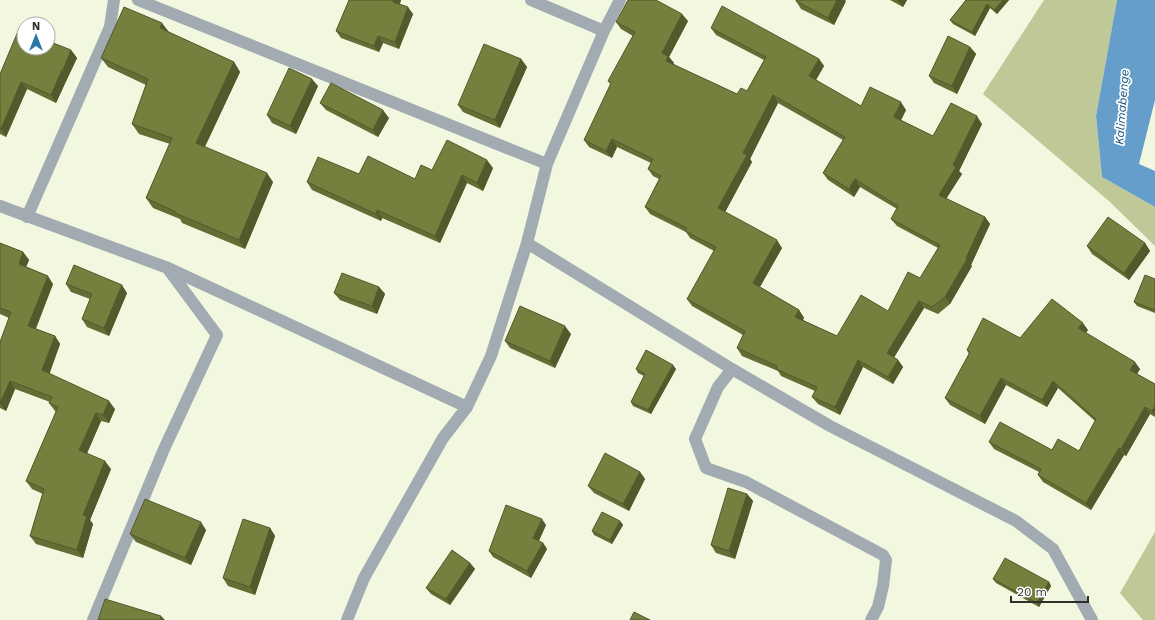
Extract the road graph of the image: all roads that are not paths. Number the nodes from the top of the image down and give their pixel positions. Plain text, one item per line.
1 (114, 0) edge
2 (138, 0) edge
3 (531, 0) edge
4 (620, 0) edge
5 (604, 31) junction
6 (547, 164) junction
7 (0, 206) edge
8 (27, 216) junction
9 (527, 243) junction
10 (168, 268) junction
11 (732, 369) junction
12 (467, 407) junction
13 (93, 620) edge
14 (347, 620) edge
15 (871, 620) edge
16 (1092, 620) edge

1 - 8 street
2 - 6 street
3 - 5 street
4 - 5 street
5 - 6 street
6 - 9 street
7 - 8 street
8 - 10 street
9 - 11 street
9 - 12 street
10 - 12 street
10 - 13 street
11 - 15 street
11 - 16 street
12 - 14 street

